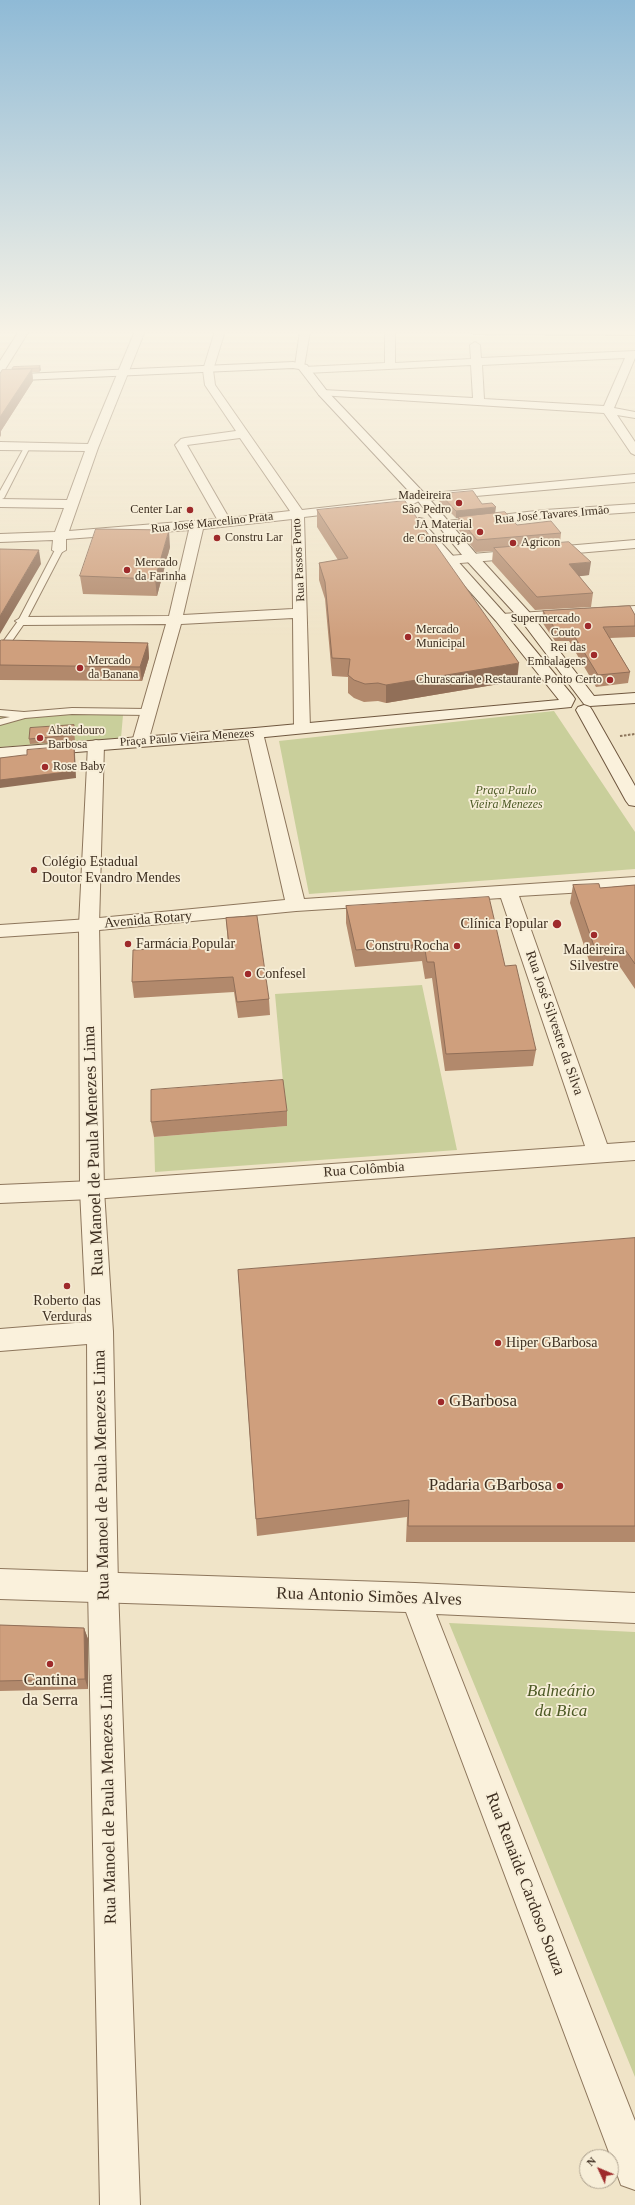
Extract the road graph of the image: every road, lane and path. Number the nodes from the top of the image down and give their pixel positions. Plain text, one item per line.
1 (98, 434) edge
2 (244, 434) joint
3 (358, 434) edge
4 (623, 434) edge
5 (0, 446) edge
6 (27, 447) junction
7 (92, 448) junction
8 (635, 452) edge
9 (635, 478) edge
10 (0, 498) edge
11 (0, 503) edge
12 (416, 503) junction
13 (73, 504) junction
14 (635, 508) edge
15 (298, 514) junction
16 (225, 522) junction
17 (197, 525) junction
18 (446, 525) junction
19 (0, 538) edge
20 (59, 543) junction
21 (635, 544) edge
22 (41, 551) dead end
23 (472, 558) junction
24 (449, 560) junction
25 (635, 610) edge
26 (301, 613) junction
27 (525, 616) junction
28 (501, 618) junction
29 (175, 620) junction
30 (22, 621) junction
31 (0, 652) edge
32 (635, 698) edge
33 (566, 702) junction
34 (587, 703) junction
35 (148, 712) junction
36 (0, 713) edge
37 (24, 715) junction
38 (0, 722) edge
39 (302, 728) junction
40 (255, 733) junction
41 (140, 742) junction
42 (96, 745) junction
43 (0, 753) edge
44 (635, 801) edge
45 (635, 884) edge
46 (508, 892) junction
47 (296, 906) junction
48 (89, 925) junction
49 (0, 931) edge
50 (635, 1151) edge
51 (599, 1154) junction
52 (92, 1190) junction
53 (0, 1194) edge
54 (100, 1332) junction
55 (0, 1340) edge
56 (0, 1584) edge
57 (104, 1587) junction
58 (415, 1598) junction
59 (635, 1608) edge
60 (635, 2171) edge
61 (120, 2205) edge

1 - 7 street
2 - 15 street, Rua Passos Porto
2 - 16 street
3 - 12 street
4 - 8 street
5 - 6 street
6 - 7 street
6 - 10 lane
7 - 13 street
9 - 12 street, Rua José Marcelino Prata
11 - 13 street
12 - 15 street, Rua José Marcelino Prata
12 - 18 street
12 - 24 street
13 - 20 street
14 - 18 street, Rua José Tavares Irmão
15 - 16 street, Rua José Marcelino Prata
15 - 26 street, Rua Passos Porto
16 - 17 street, Rua José Marcelino Prata
17 - 20 street, Rua José Marcelino Prata
17 - 29 street
18 - 23 street
19 - 20 street
20 - 22 street
20 - 30 lane
21 - 23 street
23 - 24 street
23 - 27 street
24 - 28 street
25 - 27 street
26 - 29 street
26 - 39 street, Rua Passos Porto
27 - 28 street
27 - 34 street
28 - 33 street
29 - 30 street
29 - 35 street
30 - 31 lane
32 - 34 street
33 - 34 street
33 - 39 street, Praça Paulo Vieira Menezes
34 - 44 street
35 - 37 lane
35 - 41 street
36 - 37 lane
37 - 38 lane
39 - 40 street, Praça Paulo Vieira Menezes
40 - 41 street, Praça Paulo Vieira Menezes
40 - 47 street
41 - 42 street, Praça Paulo Vieira Menezes
42 - 43 street, Praça Paulo Vieira Menezes
42 - 48 street, Rua Manoel de Paula Menezes Lima
45 - 46 street
46 - 47 street
46 - 51 street, Rua José Silvestre da Silva
47 - 48 street, Avenida Rotary
48 - 49 street, Avenida Rotary
48 - 52 street, Rua Manoel de Paula Menezes Lima
50 - 51 street, Rua Colômbia
51 - 52 street, Rua Colômbia
52 - 53 street, Rua Colômbia
52 - 54 street, Rua Manoel de Paula Menezes Lima
54 - 55 street
54 - 57 street, Rua Manoel de Paula Menezes Lima
56 - 57 street, Rua Antonio Simões Alves
57 - 58 street, Rua Antonio Simões Alves
57 - 61 street, Rua Manoel de Paula Menezes Lima
58 - 59 street, Rua Antonio Simões Alves
58 - 60 street, Rua Renaide Cardoso Souza

